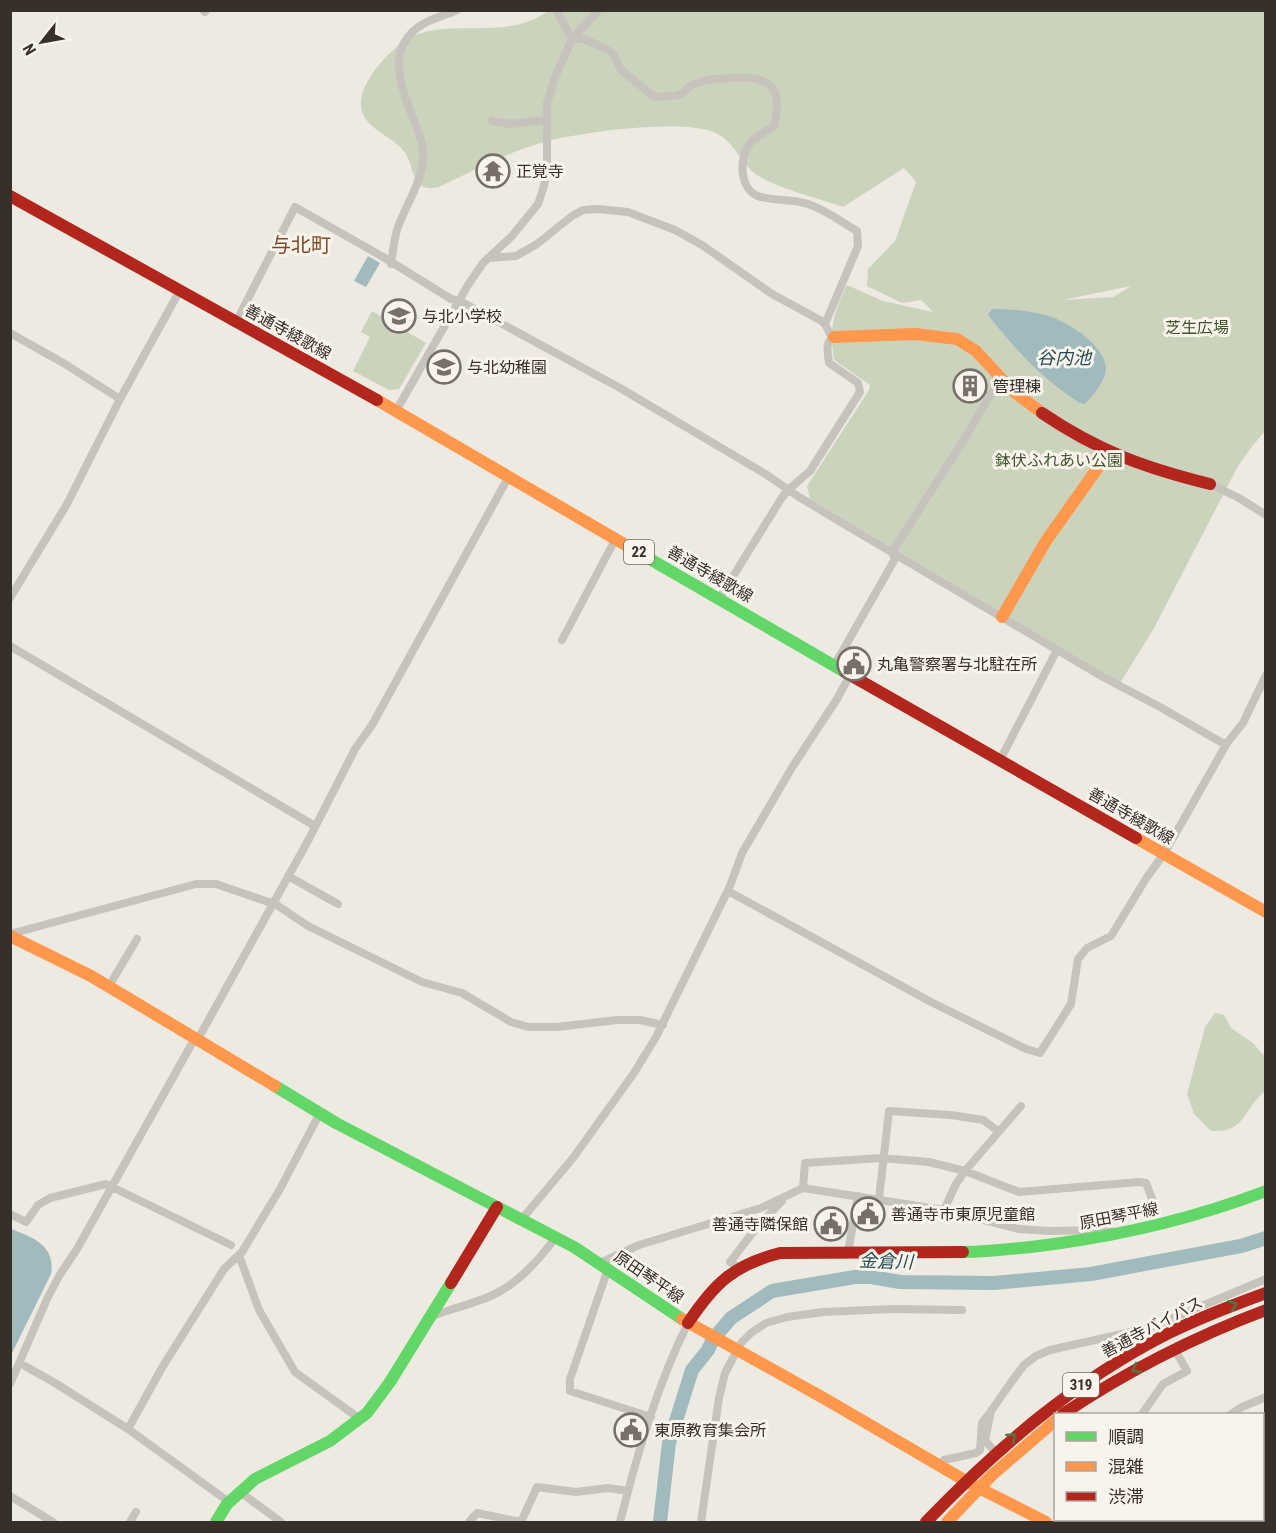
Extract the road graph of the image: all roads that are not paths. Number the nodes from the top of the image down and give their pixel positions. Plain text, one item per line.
1 (457, 10) edge
2 (556, 10) edge
3 (599, 10) edge
4 (572, 39) junction
5 (547, 120) junction
6 (492, 121) dead end
7 (10, 195) edge
8 (488, 258) junction
9 (391, 264) junction
10 (180, 290) junction
11 (460, 301) junction
12 (236, 322) junction
13 (825, 324) junction
14 (10, 333) edge
15 (833, 337) junction
16 (1001, 377) junction
17 (120, 399) junction
18 (396, 411) junction
19 (1109, 452) junction
20 (509, 476) junction
21 (1210, 484) joint
22 (788, 490) junction
23 (1266, 514) edge
24 (616, 538) junction
25 (892, 552) junction
26 (10, 598) edge
27 (719, 599) junction
28 (1002, 617) junction
29 (562, 640) dead end
30 (10, 646) edge
31 (1057, 650) junction
32 (834, 666) junction
33 (850, 675) junction
34 (1266, 675) edge
35 (1226, 745) junction
36 (1000, 760) junction
37 (315, 826) junction
38 (1164, 854) junction
39 (288, 876) junction
40 (728, 891) junction
41 (273, 904) junction
42 (338, 904) dead end
43 (1266, 912) edge
44 (10, 935) edge
45 (137, 939) dead end
46 (109, 986) junction
47 (663, 1025) junction
48 (196, 1038) junction
49 (1021, 1106) dead end
50 (320, 1113) junction
51 (998, 1131) junction
52 (885, 1158) junction
53 (965, 1171) junction
54 (111, 1187) junction
55 (803, 1188) junction
56 (1266, 1191) edge
57 (858, 1196) junction
58 (787, 1197) junction
59 (879, 1199) junction
60 (1154, 1204) dead end
61 (497, 1207) junction
62 (944, 1210) junction
63 (10, 1214) edge
64 (521, 1220) junction
65 (1134, 1230) junction
66 (555, 1238) junction
67 (231, 1245) dead end
68 (848, 1252) junction
69 (238, 1255) junction
70 (604, 1266) junction
71 (738, 1267) junction
72 (1266, 1279) edge
73 (1266, 1293) edge
74 (962, 1310) dead end
75 (1266, 1310) edge
76 (429, 1317) junction
77 (692, 1324) junction
78 (1149, 1328) junction
79 (1160, 1338) junction
80 (1172, 1349) junction
81 (737, 1350) junction
82 (25, 1366) dead end
83 (10, 1384) edge
84 (1266, 1397) edge
85 (991, 1411) junction
86 (1065, 1413) edge
87 (1143, 1413) edge
88 (1233, 1413) edge
89 (651, 1417) junction
90 (360, 1419) junction
91 (1054, 1422) edge
92 (128, 1429) junction
93 (995, 1452) junction
94 (939, 1466) junction
95 (965, 1481) junction
96 (978, 1488) junction
97 (628, 1491) junction
98 (240, 1492) junction
99 (10, 1496) edge
100 (229, 1502) junction
101 (136, 1512) dead end
102 (53, 1522) edge
103 (130, 1522) edge
104 (216, 1522) edge
105 (281, 1522) edge
106 (469, 1522) edge
107 (620, 1522) edge
108 (701, 1522) edge
109 (926, 1522) edge
110 (947, 1522) edge
111 (1046, 1522) edge

1 - 9 street
2 - 4 street
3 - 4 street
4 - 5 street
4 - 13 street
5 - 6 street
5 - 8 street
7 - 10 main road, 善通寺綾歌線 / 22
8 - 11 street
8 - 13 street
9 - 11 street
9 - 12 street
10 - 12 main road, 善通寺綾歌線 / 22
10 - 17 street
11 - 18 street
11 - 22 street
12 - 18 main road, 善通寺綾歌線 / 22
13 - 15 street
14 - 17 street
15 - 16 main road
15 - 22 street
16 - 19 main road
16 - 25 street
17 - 26 street
18 - 20 main road, 善通寺綾歌線 / 22
19 - 21 main road
19 - 28 main road
20 - 24 main road, 善通寺綾歌線 / 22
20 - 37 street
21 - 23 street
22 - 25 street
22 - 27 street
24 - 27 main road, 善通寺綾歌線 / 22
24 - 29 street
25 - 28 street
25 - 32 street
27 - 32 main road, 善通寺綾歌線 / 22
28 - 31 street
30 - 37 street
31 - 35 street
31 - 36 street
32 - 33 main road, 善通寺綾歌線 / 22
33 - 36 main road, 善通寺綾歌線 / 22
33 - 40 street
34 - 35 street
35 - 38 street
36 - 38 main road, 善通寺綾歌線 / 22
37 - 39 street
38 - 40 street
38 - 43 main road, 善通寺綾歌線 / 22
39 - 41 street
39 - 42 street
40 - 47 street
41 - 44 street
41 - 47 street
41 - 48 street
44 - 46 main road, 原田琴平線
45 - 46 street
46 - 48 main road, 原田琴平線
47 - 64 street
48 - 50 main road, 原田琴平線
48 - 54 street
49 - 51 street
50 - 61 main road, 原田琴平線
50 - 69 street
51 - 52 street
51 - 53 street
52 - 53 street
52 - 55 street
52 - 59 street
53 - 60 street
53 - 62 street
54 - 63 street
54 - 67 street
54 - 83 street
55 - 57 street
55 - 58 street
56 - 65 main road, 原田琴平線
57 - 59 street
57 - 68 street
58 - 70 street
58 - 71 street
59 - 62 street
61 - 64 main road, 原田琴平線
61 - 76 main road
62 - 65 street
64 - 66 main road, 原田琴平線
65 - 68 main road, 原田琴平線
66 - 70 main road, 原田琴平線
66 - 76 street
68 - 71 main road, 原田琴平線
69 - 90 street
69 - 92 street
70 - 77 main road, 原田琴平線
70 - 89 street
71 - 77 main road, 原田琴平線
72 - 78 street
79 -> 73 main road, 善通寺バイパス / 319
74 - 81 street
75 - 80 main road, 善通寺バイパス / 319
76 - 90 main road
77 - 81 main road
77 - 89 street
78 - 79 street
78 - 85 street
79 - 80 street
93 -> 79 main road, 善通寺バイパス / 319
80 -> 86 main road, 善通寺バイパス / 319
80 - 87 street
81 - 94 main road
81 - 108 street
82 - 92 street
84 - 88 street
85 - 93 street
85 - 94 street
89 - 97 street
90 - 98 main road
91 - 96 main road, 319
92 - 100 street
93 - 95 main road, 善通寺バイパス / 319
94 - 95 main road
95 - 96 main road
95 - 109 main road, 善通寺バイパス / 319
96 - 110 main road, 319
96 - 111 main road
97 - 106 street
97 - 107 street
98 - 100 main road
98 - 105 street
99 - 102 street
100 - 104 main road
101 - 103 street

